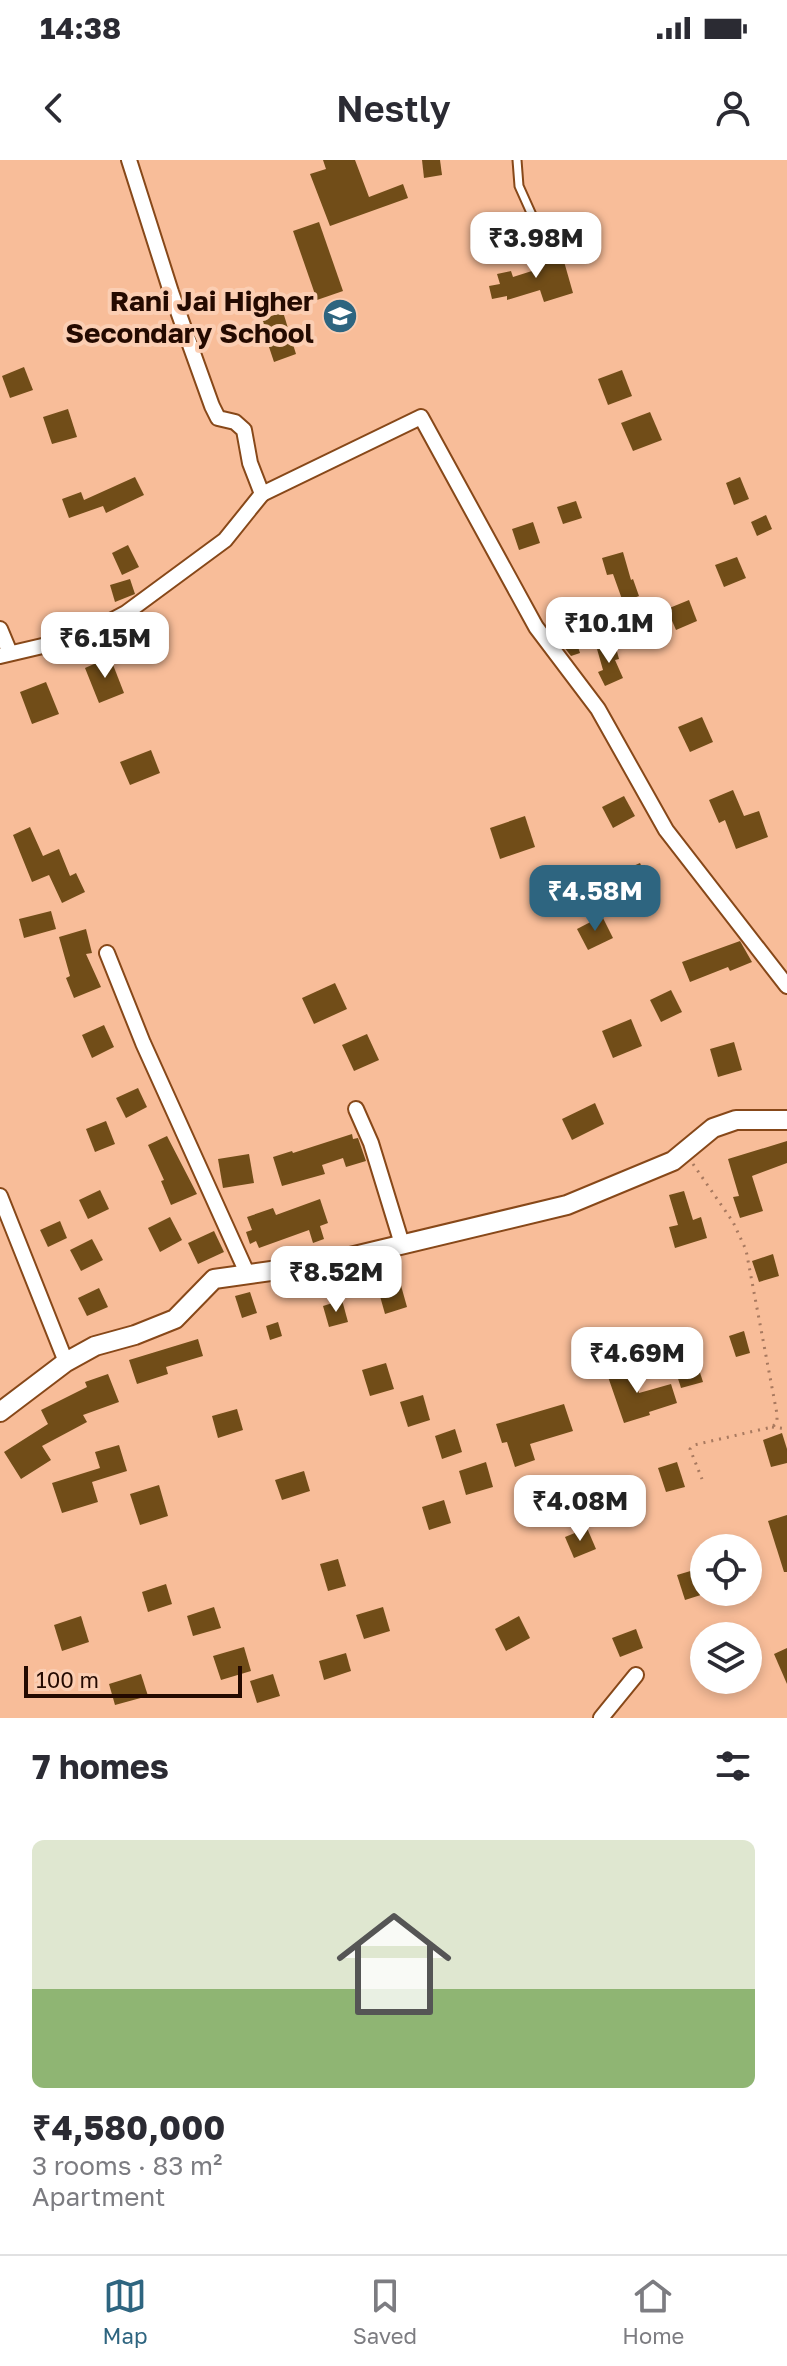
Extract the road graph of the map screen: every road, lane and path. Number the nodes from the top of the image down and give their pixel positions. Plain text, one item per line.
1 (129, 160) edge
2 (517, 160) edge
3 (545, 244) dead end
4 (262, 494) junction
5 (0, 629) edge
6 (5, 654) edge
7 (107, 953) dead end
8 (787, 986) edge
9 (356, 1109) dead end
10 (787, 1120) edge
11 (684, 1151) junction
12 (0, 1196) edge
13 (402, 1244) junction
14 (247, 1273) junction
15 (66, 1362) junction
16 (0, 1412) edge
17 (772, 1427) junction
18 (787, 1429) edge
19 (702, 1479) dead end
20 (636, 1675) dead end
21 (601, 1718) edge

1 - 4 street
2 - 3 lane
4 - 6 street
4 - 8 street
5 - 6 street
7 - 14 street
9 - 13 street
10 - 11 street
11 - 13 street
11 - 17 path
12 - 15 street
13 - 14 street
14 - 15 street
15 - 16 street
17 - 18 path
17 - 19 path
20 - 21 street

